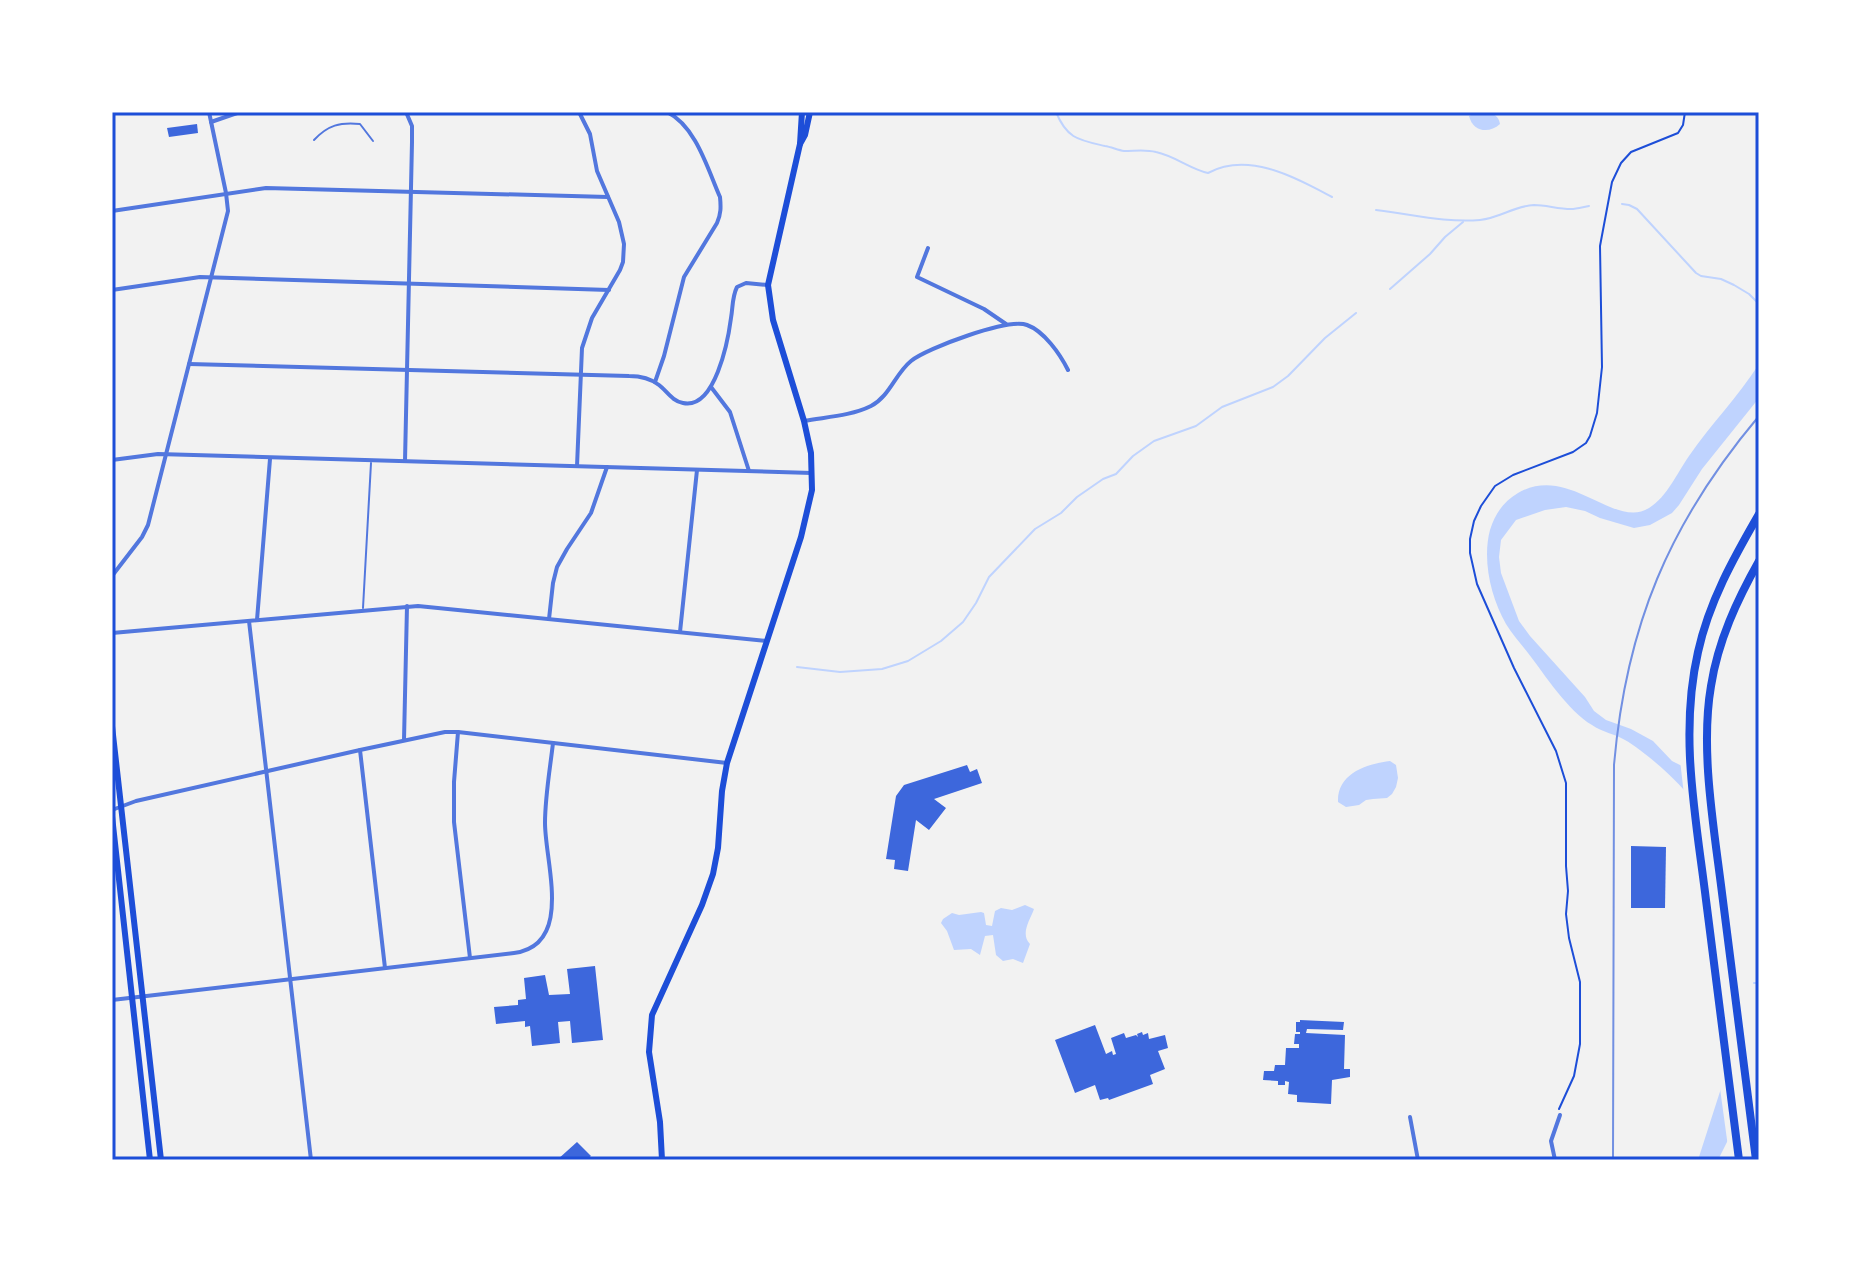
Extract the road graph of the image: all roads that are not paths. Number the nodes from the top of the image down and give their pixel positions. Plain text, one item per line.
1 (209, 112) edge
2 (240, 112) edge
3 (406, 112) edge
4 (579, 112) edge
5 (667, 112) edge
6 (802, 112) edge
7 (810, 112) edge
8 (211, 122) junction
9 (314, 140) dead end
10 (373, 141) dead end
11 (800, 144) junction
12 (412, 192) junction
13 (226, 193) junction
14 (608, 197) junction
15 (112, 211) edge
16 (928, 248) dead end
17 (211, 277) junction
18 (410, 284) junction
19 (768, 285) junction
20 (112, 290) edge
21 (609, 290) junction
22 (1006, 324) junction
23 (189, 364) junction
24 (407, 369) junction
25 (1068, 370) dead end
26 (579, 374) junction
27 (655, 382) junction
28 (711, 387) junction
29 (804, 421) junction
30 (167, 455) junction
31 (270, 458) junction
32 (112, 460) edge
33 (371, 460) junction
34 (405, 461) junction
35 (577, 466) junction
36 (607, 467) junction
37 (697, 470) junction
38 (749, 471) junction
39 (812, 473) junction
40 (1759, 514) edge
41 (1759, 561) edge
42 (112, 576) edge
43 (407, 605) junction
44 (363, 610) junction
45 (549, 619) junction
46 (257, 620) junction
47 (249, 621) junction
48 (680, 632) junction
49 (112, 633) edge
50 (767, 641) junction
51 (112, 726) edge
52 (458, 732) junction
53 (404, 740) junction
54 (553, 743) junction
55 (360, 750) junction
56 (727, 763) junction
57 (266, 771) junction
58 (122, 806) junction
59 (112, 810) edge
60 (112, 816) edge
61 (470, 958) junction
62 (385, 968) junction
63 (290, 979) junction
64 (142, 997) junction
65 (132, 998) junction
66 (112, 1000) edge
67 (1563, 1108) dead end
68 (1560, 1115) joint
69 (1410, 1117) dead end
70 (150, 1160) edge
71 (161, 1160) edge
72 (311, 1160) edge
73 (662, 1160) edge
74 (1418, 1160) edge
75 (1555, 1160) edge
76 (1739, 1160) edge
77 (1756, 1160) edge

1 - 8 street
2 - 8 street
3 - 12 street
4 - 14 street
5 - 27 street
6 - 11 main road
7 - 11 main road
8 - 13 street
9 - 10 lane
11 - 19 main road
12 - 13 street
12 - 14 street
12 - 18 street
13 - 15 street
13 - 17 street
14 - 21 street
16 - 22 street
17 - 18 street
17 - 20 street
17 - 23 street
18 - 21 street
18 - 24 street
19 - 28 street
19 - 29 main road
21 - 26 street
22 - 25 street
22 - 29 street
23 - 24 street
23 - 30 street
24 - 26 street
24 - 34 street
26 - 27 street
26 - 35 street
27 - 28 street
28 - 38 street
29 - 39 main road
30 - 31 street
30 - 32 street
30 - 42 street
31 - 33 street
31 - 46 street
33 - 34 street
33 - 44 lane
34 - 35 street
35 - 36 street
36 - 37 street
36 - 45 street
37 - 38 street
37 - 48 street
38 - 39 street
39 - 50 main road
40 - 76 highway
41 - 77 highway
43 - 44 street
43 - 45 street
43 - 53 street
44 - 46 street
45 - 48 street
46 - 47 street
47 - 49 street
47 - 57 street
48 - 50 street
50 - 56 main road
51 - 58 main road
52 - 53 street
52 - 54 street
52 - 61 street
53 - 55 street
54 - 56 street
54 - 61 street
55 - 57 street
55 - 62 street
56 - 73 main road
57 - 58 street
57 - 63 street
58 - 59 street
58 - 64 main road
60 - 65 main road
61 - 62 street
62 - 63 street
63 - 64 street
63 - 72 street
64 - 65 street
64 - 71 main road
65 - 66 street
65 - 70 main road
67 - 68 lane
68 - 75 street
69 - 74 street

